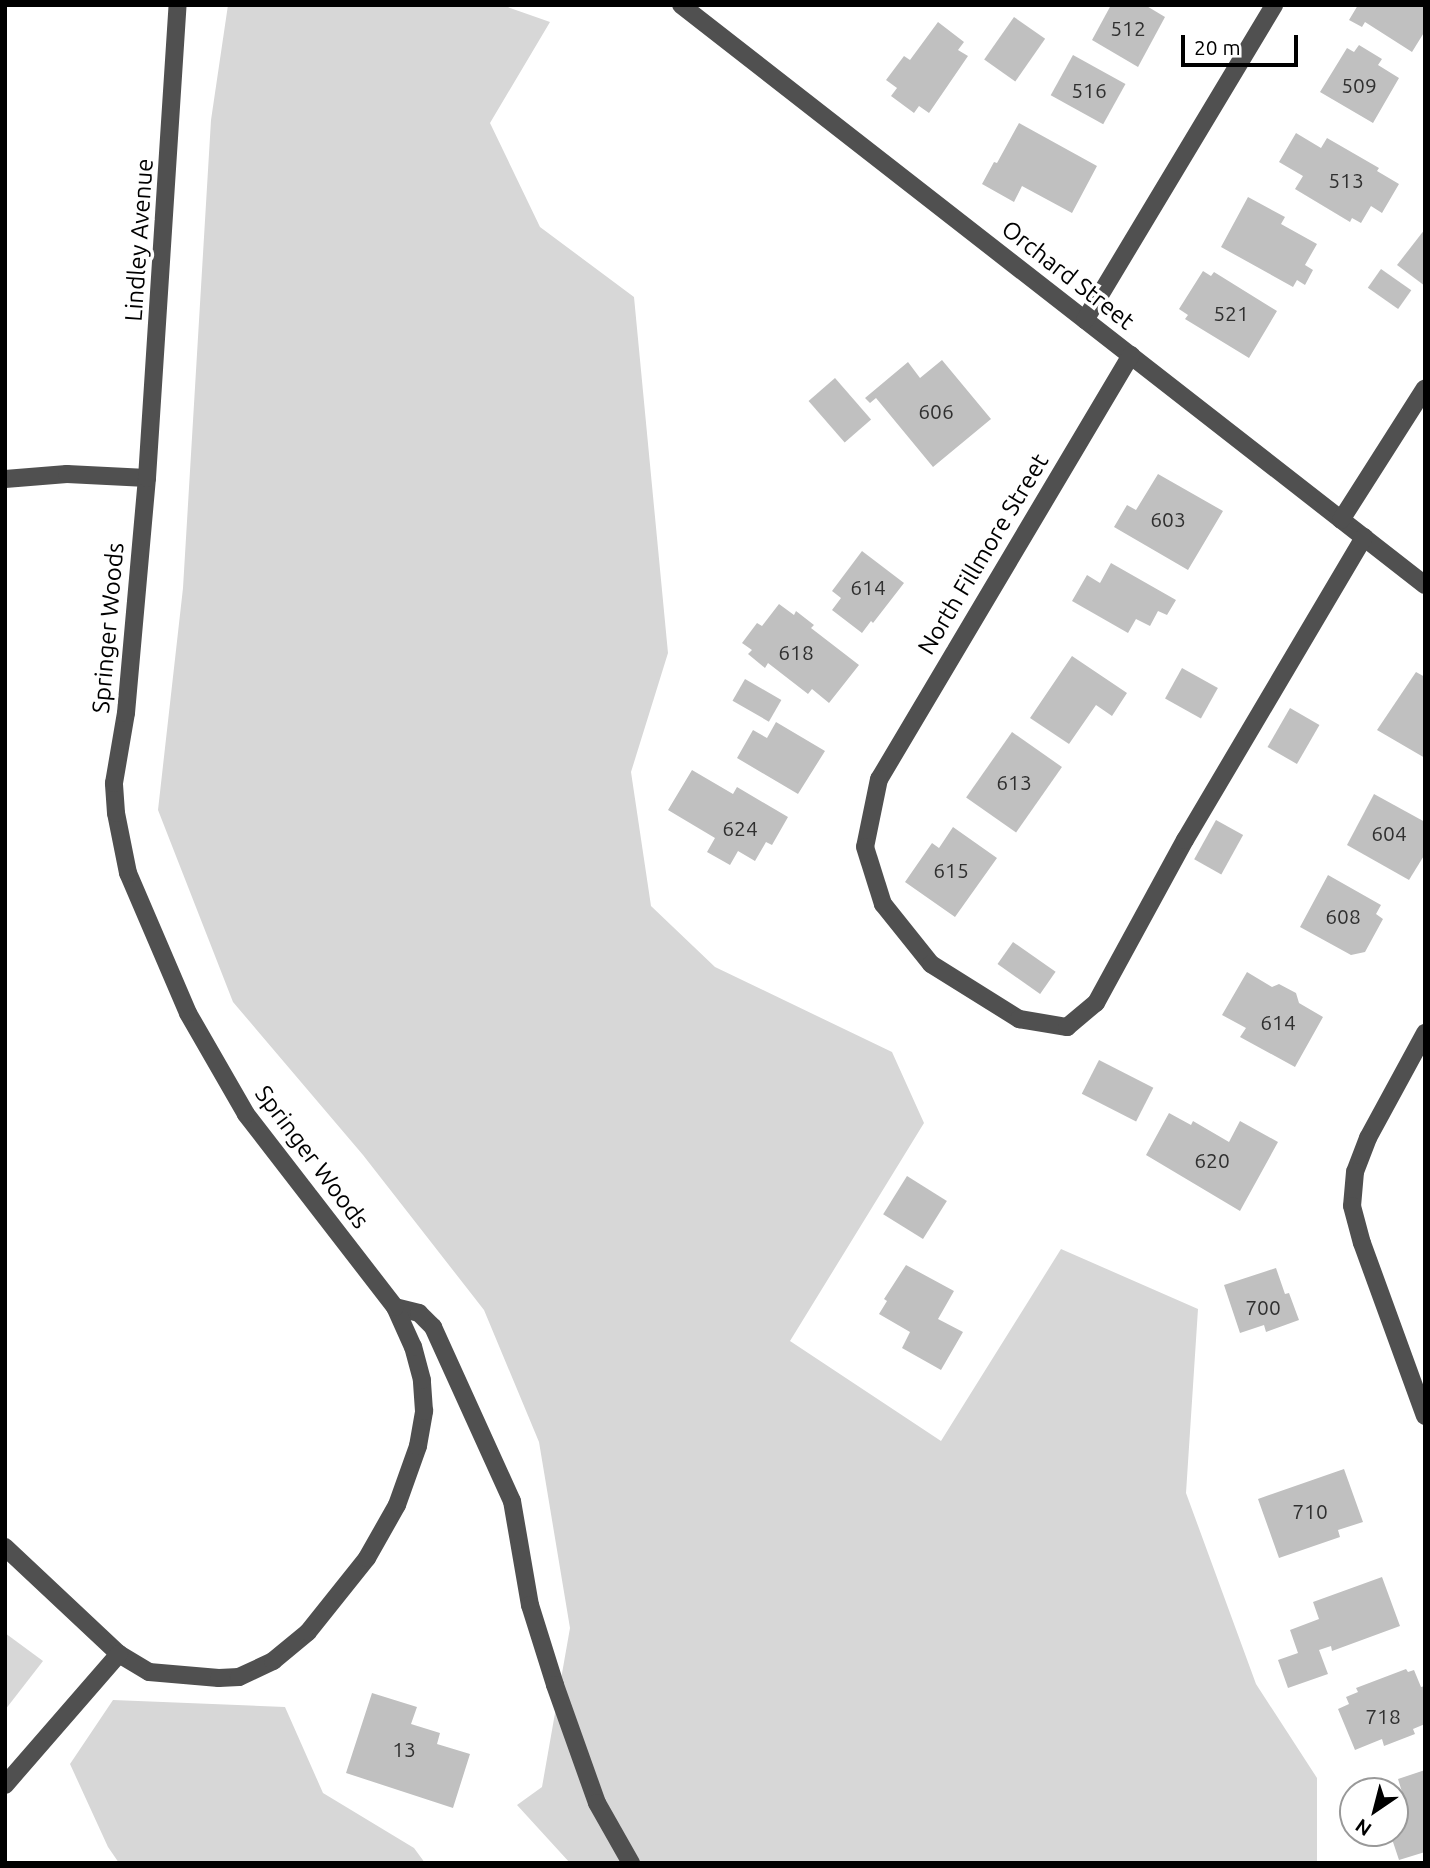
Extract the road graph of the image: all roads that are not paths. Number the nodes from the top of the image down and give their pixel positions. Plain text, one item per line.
1 (178, 5) edge
2 (681, 5) edge
3 (1274, 5) edge
4 (1085, 320) junction
5 (1131, 355) junction
6 (1425, 388) edge
7 (147, 478) junction
8 (5, 479) edge
9 (1342, 520) junction
10 (1364, 537) junction
11 (1425, 585) edge
12 (1425, 1033) edge
13 (394, 1307) junction
14 (1425, 1416) edge
15 (5, 1547) edge
16 (120, 1654) junction
17 (5, 1785) edge
18 (631, 1863) edge

1 - 7 street, Lindley Avenue
2 - 4 street, Orchard Street
3 - 4 street
4 - 5 street, Orchard Street
5 - 9 street, Orchard Street
5 - 10 street, North Fillmore Street
6 - 9 street
7 - 8 street
7 - 13 street, Springer Woods
9 - 10 street, Orchard Street
10 - 11 street, Orchard Street
12 - 14 street
13 - 16 street, Springer Woods
13 - 18 street
15 - 16 street, Springer Woods
16 - 17 street

